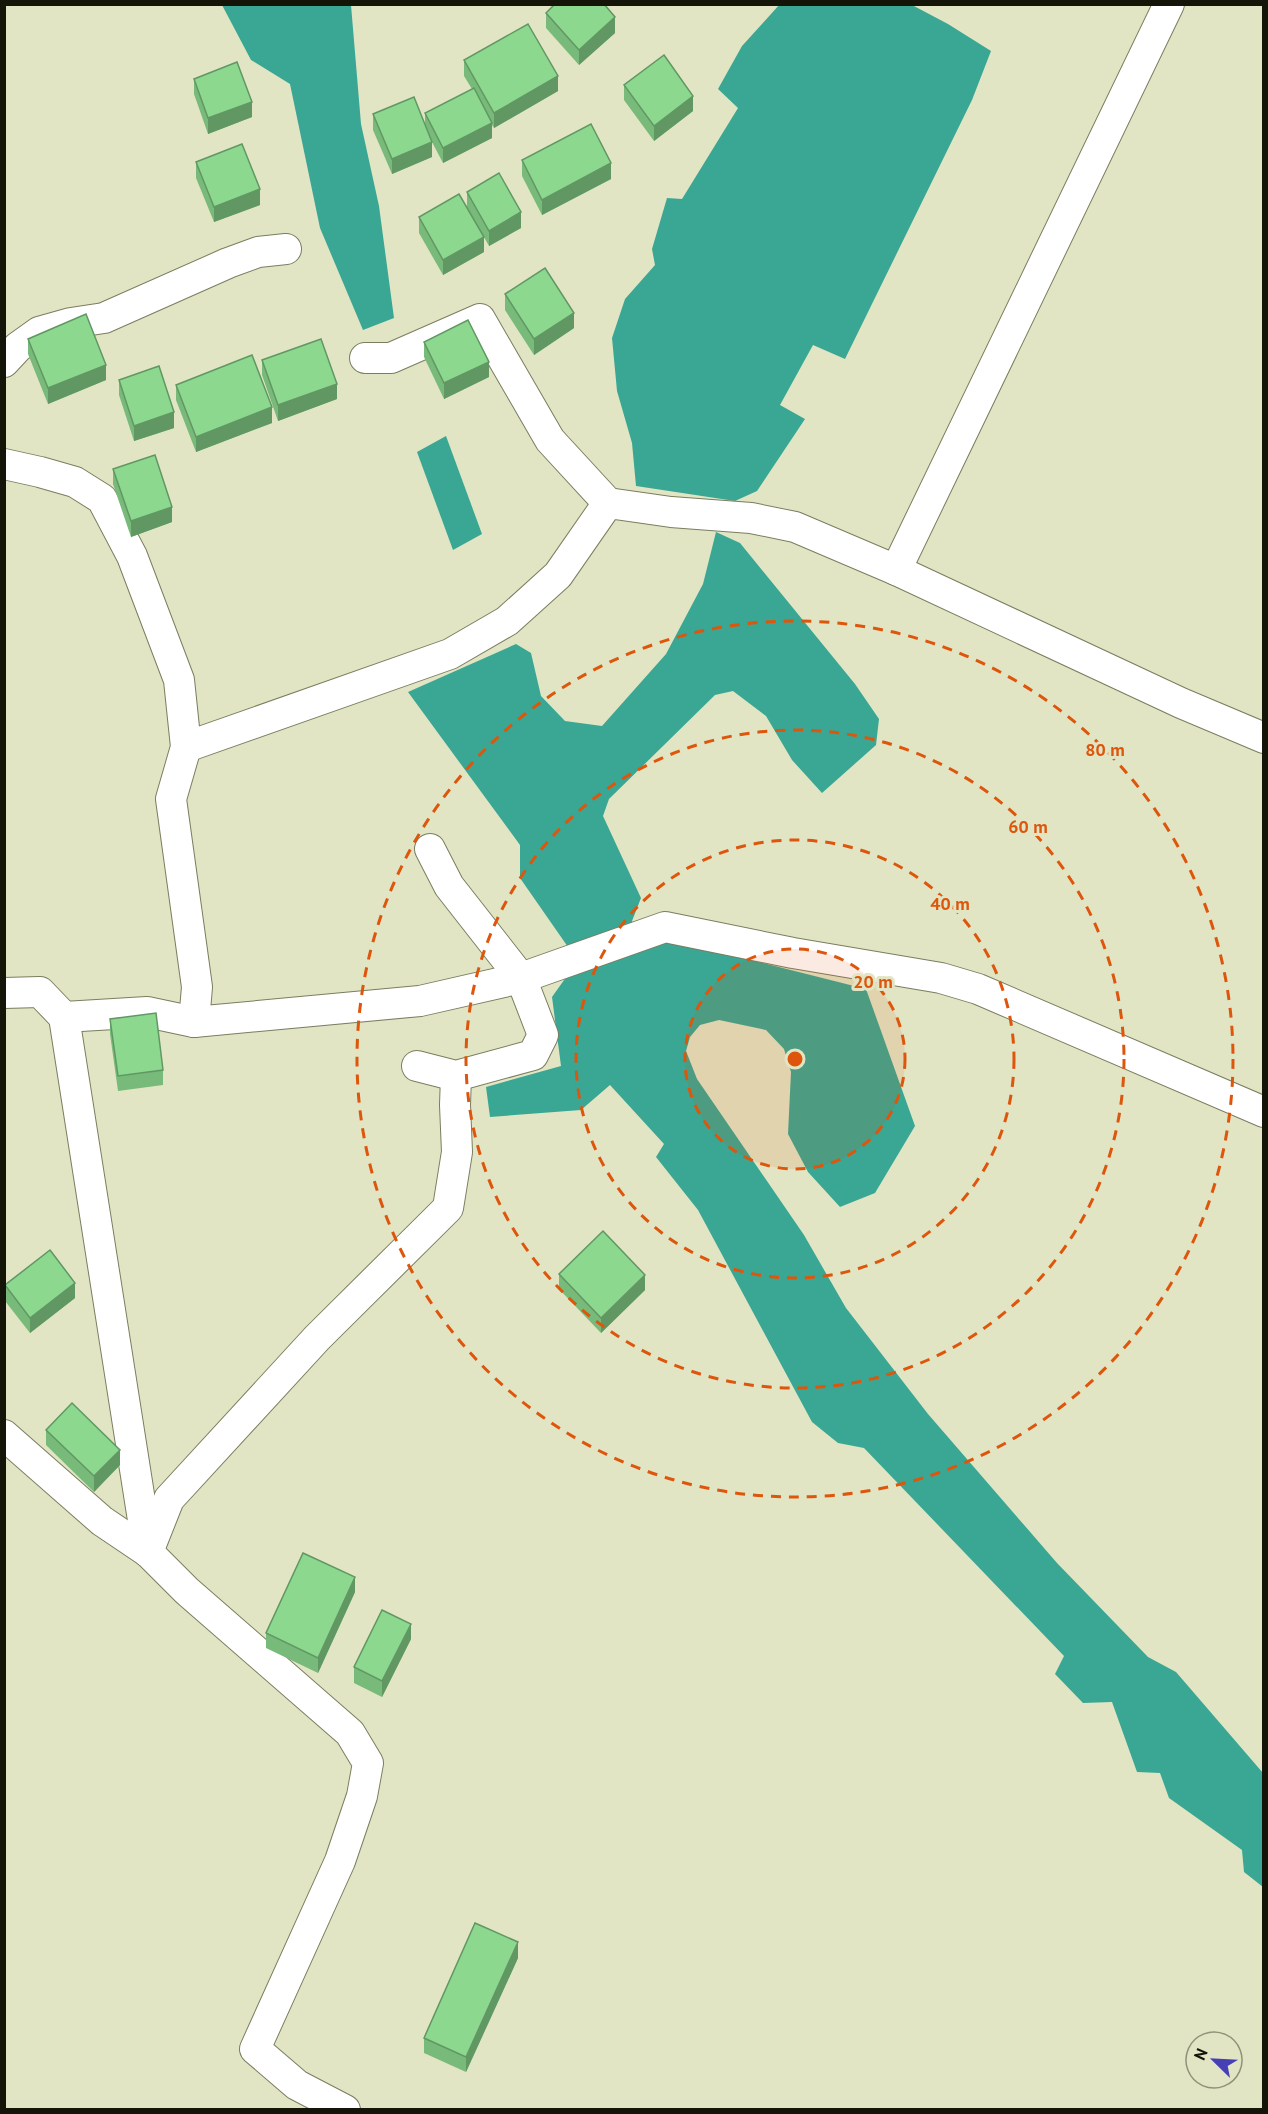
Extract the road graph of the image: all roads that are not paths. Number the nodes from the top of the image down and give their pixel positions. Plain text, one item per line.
1 (1169, 4) edge
2 (286, 249) dead end
3 (365, 358) dead end
4 (4, 362) edge
5 (4, 465) edge
6 (608, 503) junction
7 (896, 570) junction
8 (1263, 738) edge
9 (186, 747) junction
10 (429, 849) dead end
11 (521, 978) junction
12 (4, 993) edge
13 (64, 1017) junction
14 (194, 1022) junction
15 (417, 1066) dead end
16 (456, 1076) junction
17 (1263, 1112) edge
18 (4, 1435) edge
19 (148, 1552) junction
20 (345, 2109) edge

1 - 7 street
2 - 4 street
3 - 6 street
5 - 9 street
6 - 7 street
6 - 9 street
7 - 8 street
9 - 14 street
10 - 11 street
11 - 14 street
11 - 16 street
11 - 17 street
12 - 13 street
13 - 14 street
13 - 19 street
15 - 16 street
16 - 19 street
18 - 19 street
19 - 20 street

